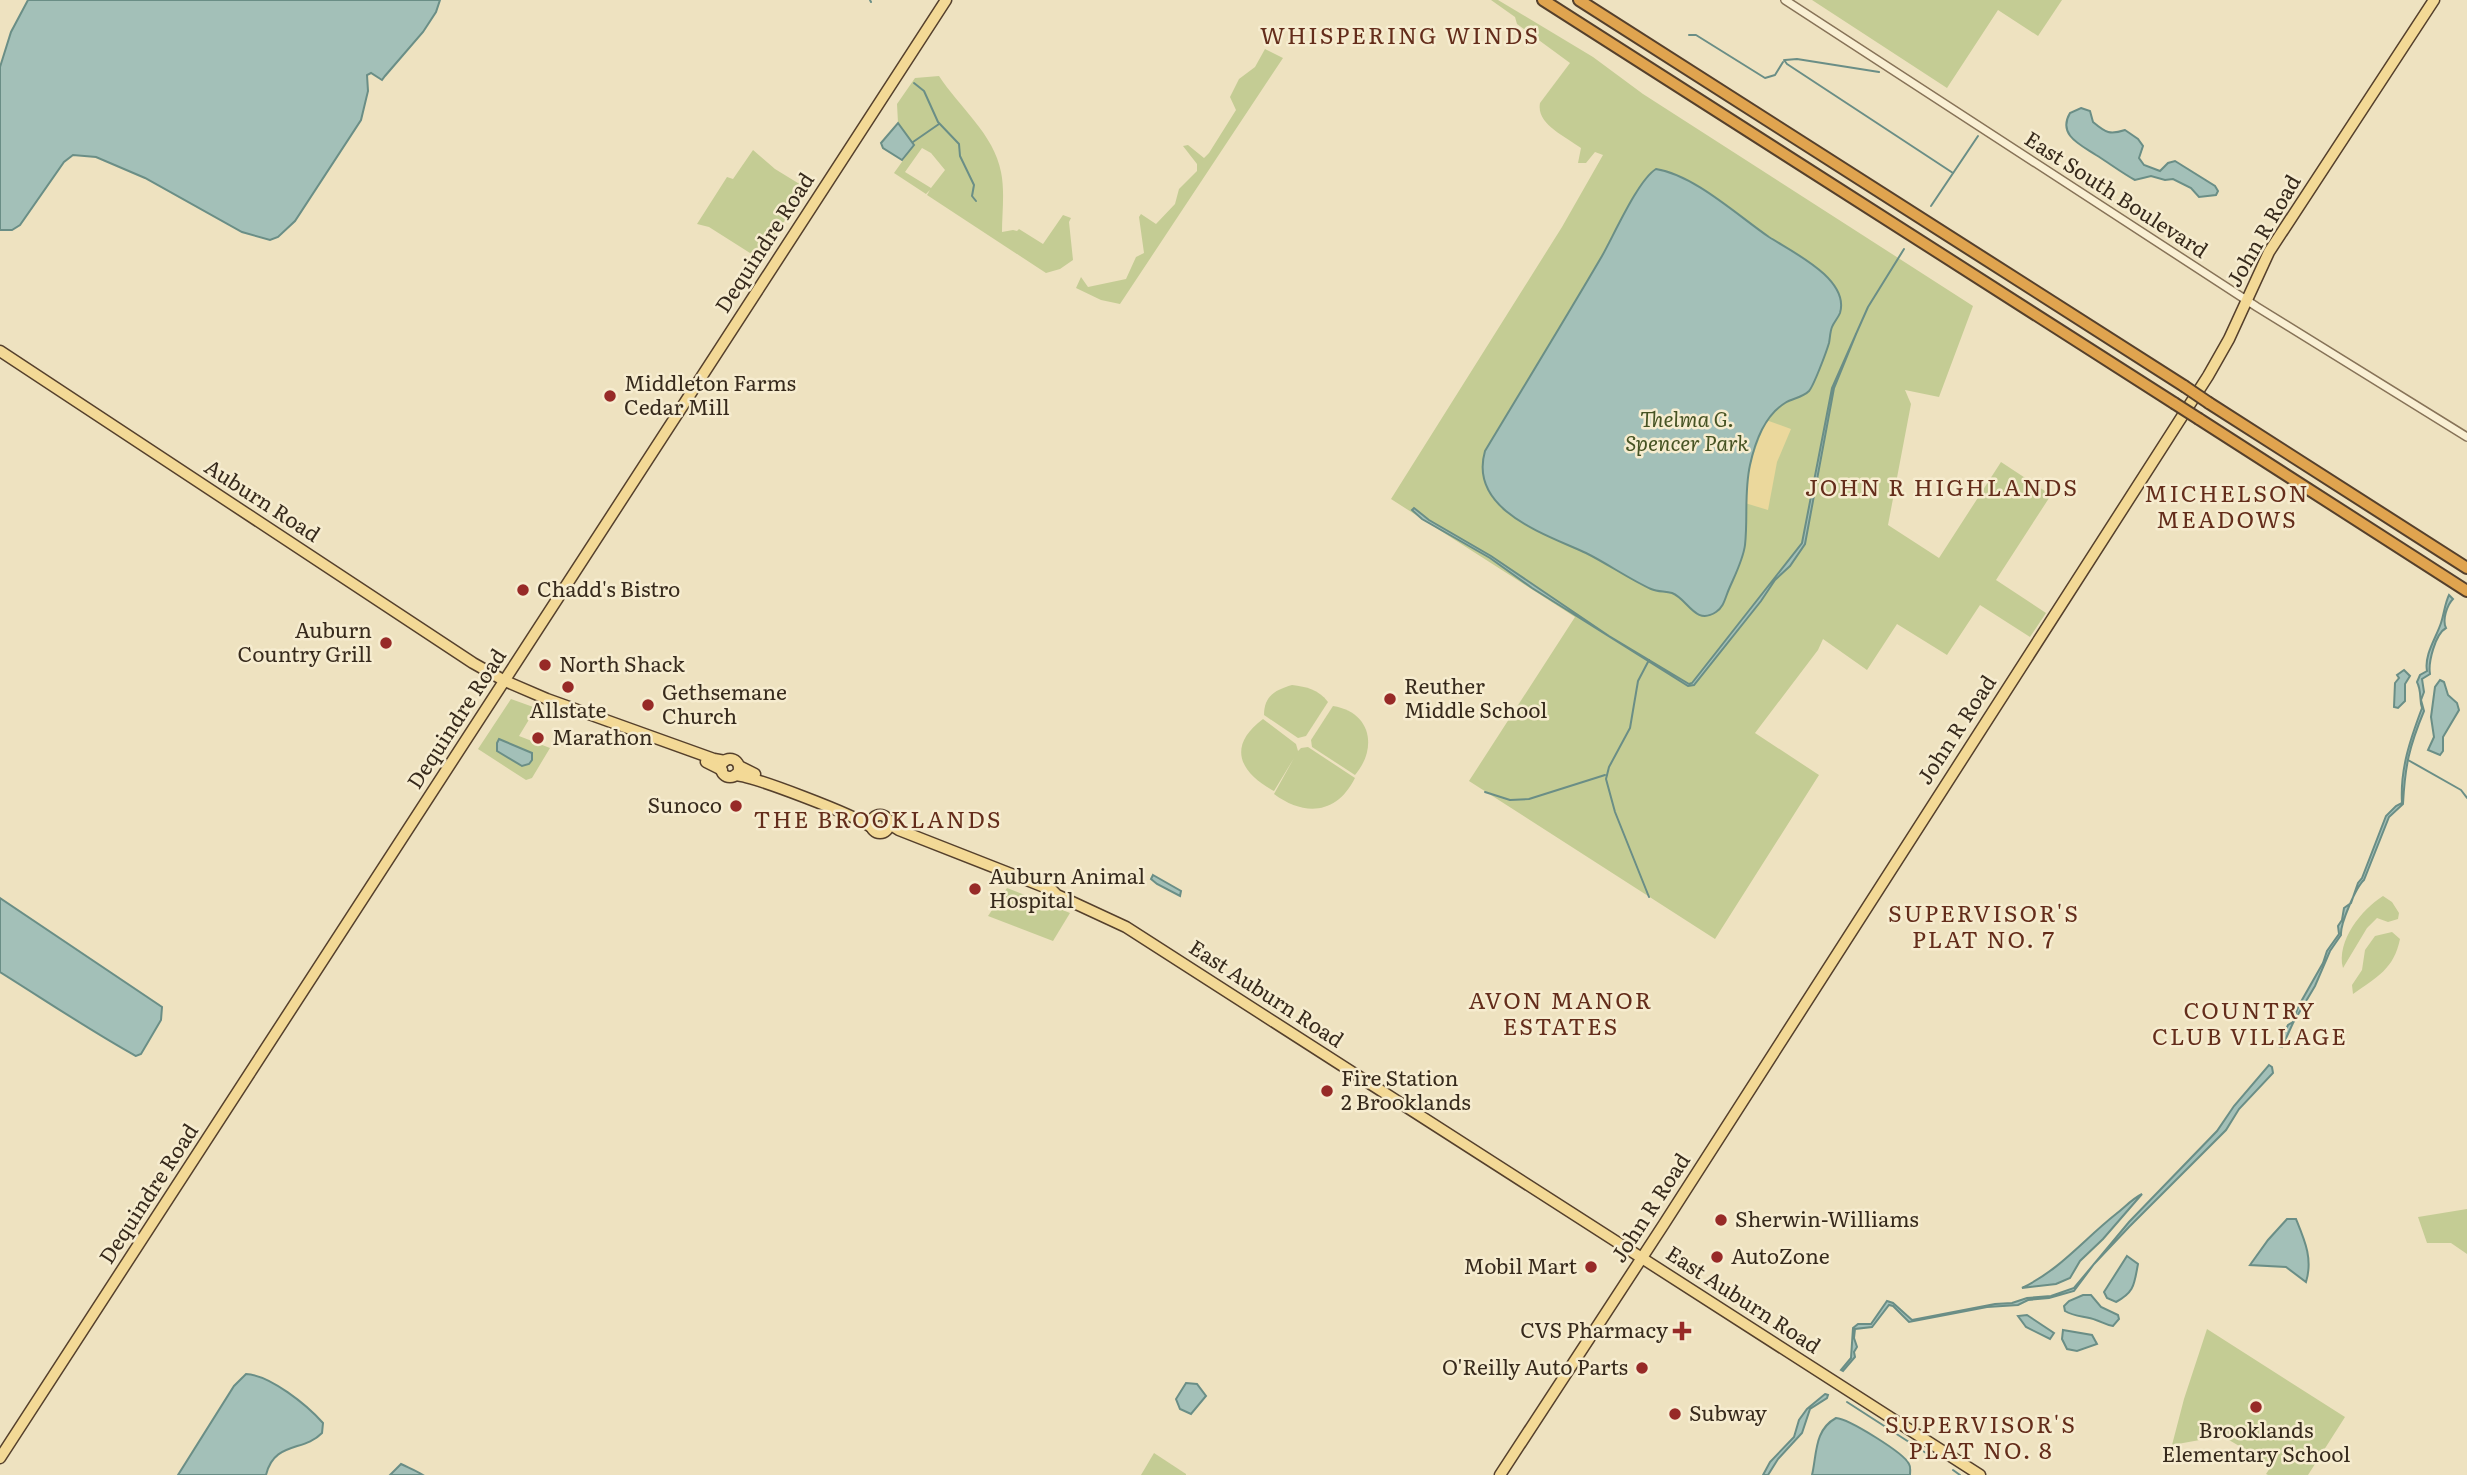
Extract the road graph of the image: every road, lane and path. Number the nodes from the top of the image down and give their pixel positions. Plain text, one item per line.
1 (946, 0) edge
2 (1542, 0) edge
3 (1579, 0) edge
4 (1785, 0) edge
5 (2434, 0) edge
6 (2246, 300) junction
7 (0, 351) edge
8 (2467, 437) edge
9 (2467, 568) edge
10 (2467, 591) edge
11 (505, 681) junction
12 (723, 766) junction
13 (737, 770) junction
14 (872, 822) junction
15 (887, 827) junction
16 (1642, 1258) junction
17 (0, 1458) edge
18 (1500, 1475) edge
19 (1980, 1475) edge

1 - 11 main road, Dequindre Road
2 - 10 highway, bridge
3 - 9 highway, bridge
4 - 6 street, East South Boulevard
5 - 6 main road, John R Road
6 - 8 street, East South Boulevard
6 - 16 main road, John R Road
7 - 11 main road, Auburn Road
11 - 12 main road
11 - 17 main road, Dequindre Road
12 - 13 main road
12 - 13 main road
13 - 14 main road
14 - 15 main road
14 - 15 main road
15 - 16 main road, East Auburn Road
16 - 18 main road, John R Road
16 - 19 main road, East Auburn Road

